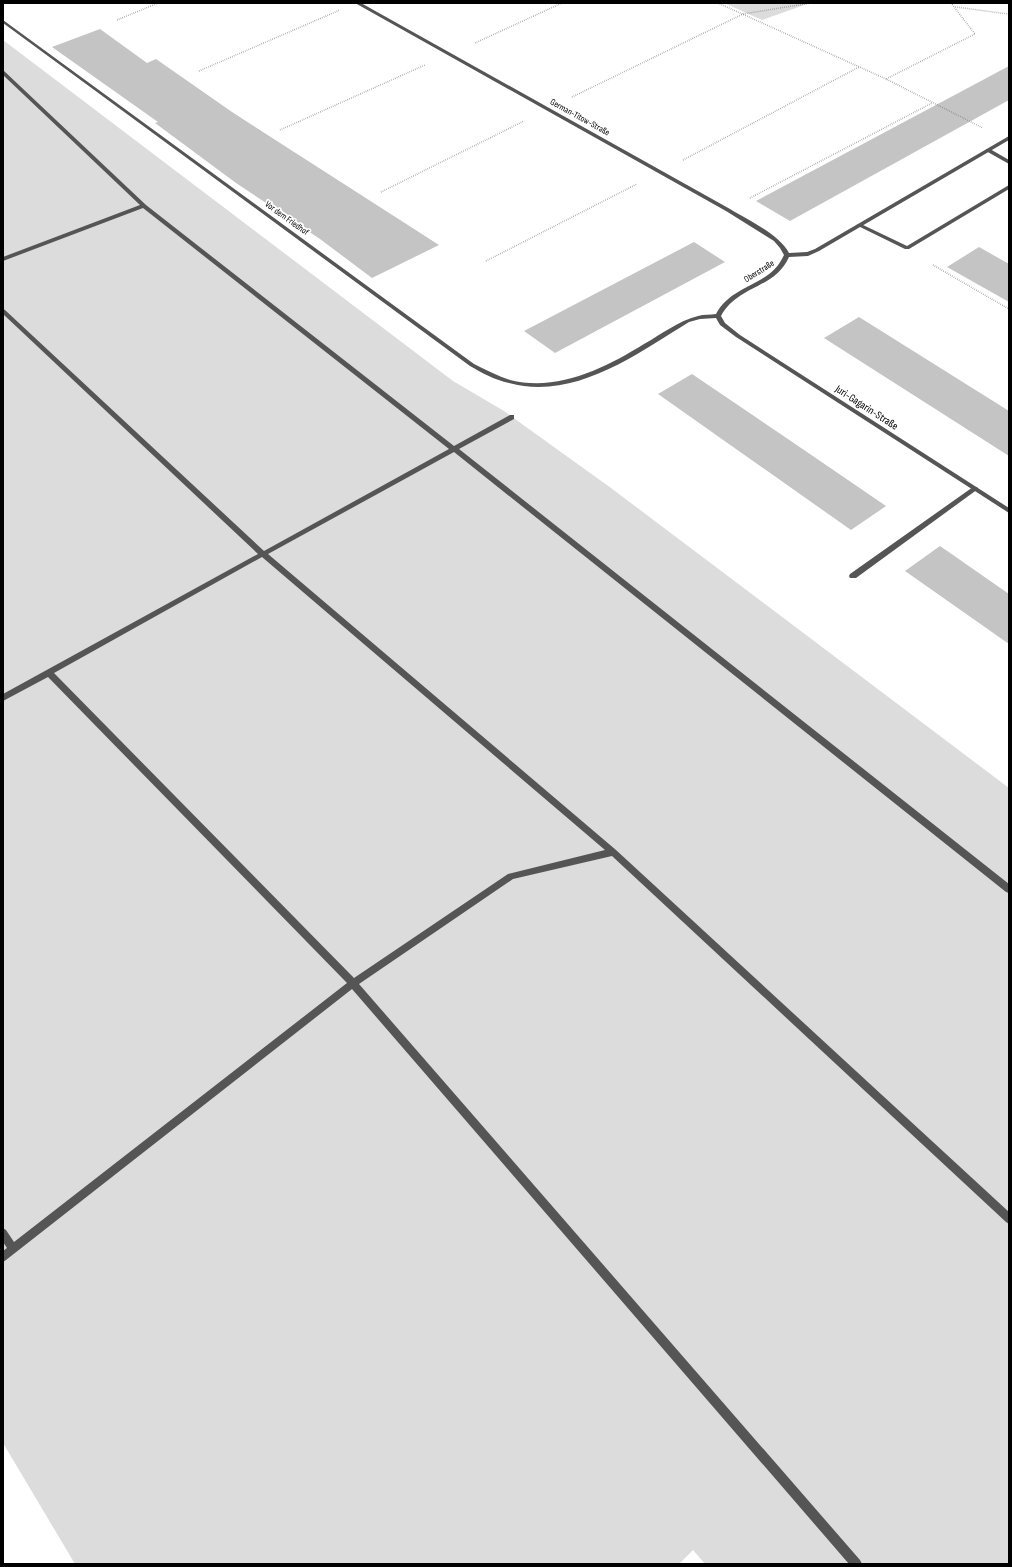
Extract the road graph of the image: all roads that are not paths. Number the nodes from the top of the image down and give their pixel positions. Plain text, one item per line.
1 (357, 3) edge
2 (3, 21) edge
3 (3, 72) edge
4 (1008, 139) edge
5 (988, 150) junction
6 (1007, 162) edge
7 (1009, 187) edge
8 (144, 206) junction
9 (859, 225) junction
10 (787, 255) junction
11 (3, 259) edge
12 (3, 311) edge
13 (718, 316) junction
14 (512, 417) dead end
15 (454, 449) junction
16 (975, 489) junction
17 (1008, 508) edge
18 (263, 554) junction
19 (853, 576) dead end
20 (49, 673) junction
21 (3, 698) edge
22 (613, 852) junction
23 (1009, 889) edge
24 (353, 983) junction
25 (1009, 1219) edge
26 (3, 1233) edge
27 (13, 1249) junction
28 (3, 1257) edge
29 (856, 1564) edge

1 - 10 street, German-Titow-Straße
2 - 13 street, Vor dem Friedhof
3 - 8 street
4 - 5 street, Oberstraße
5 - 6 street
5 - 9 street, Oberstraße
7 - 9 street
8 - 11 street
8 - 15 street
9 - 10 street, Oberstraße
10 - 13 street, Oberstraße
12 - 18 street
13 - 16 street, Juri-Gagarin-Straße
14 - 15 street
15 - 18 street
15 - 23 street
16 - 17 street, Juri-Gagarin-Straße
16 - 19 street
18 - 20 street
18 - 22 street
20 - 21 street
20 - 24 street
22 - 24 street
22 - 25 street
24 - 27 street
24 - 29 street
26 - 27 street
27 - 28 street

